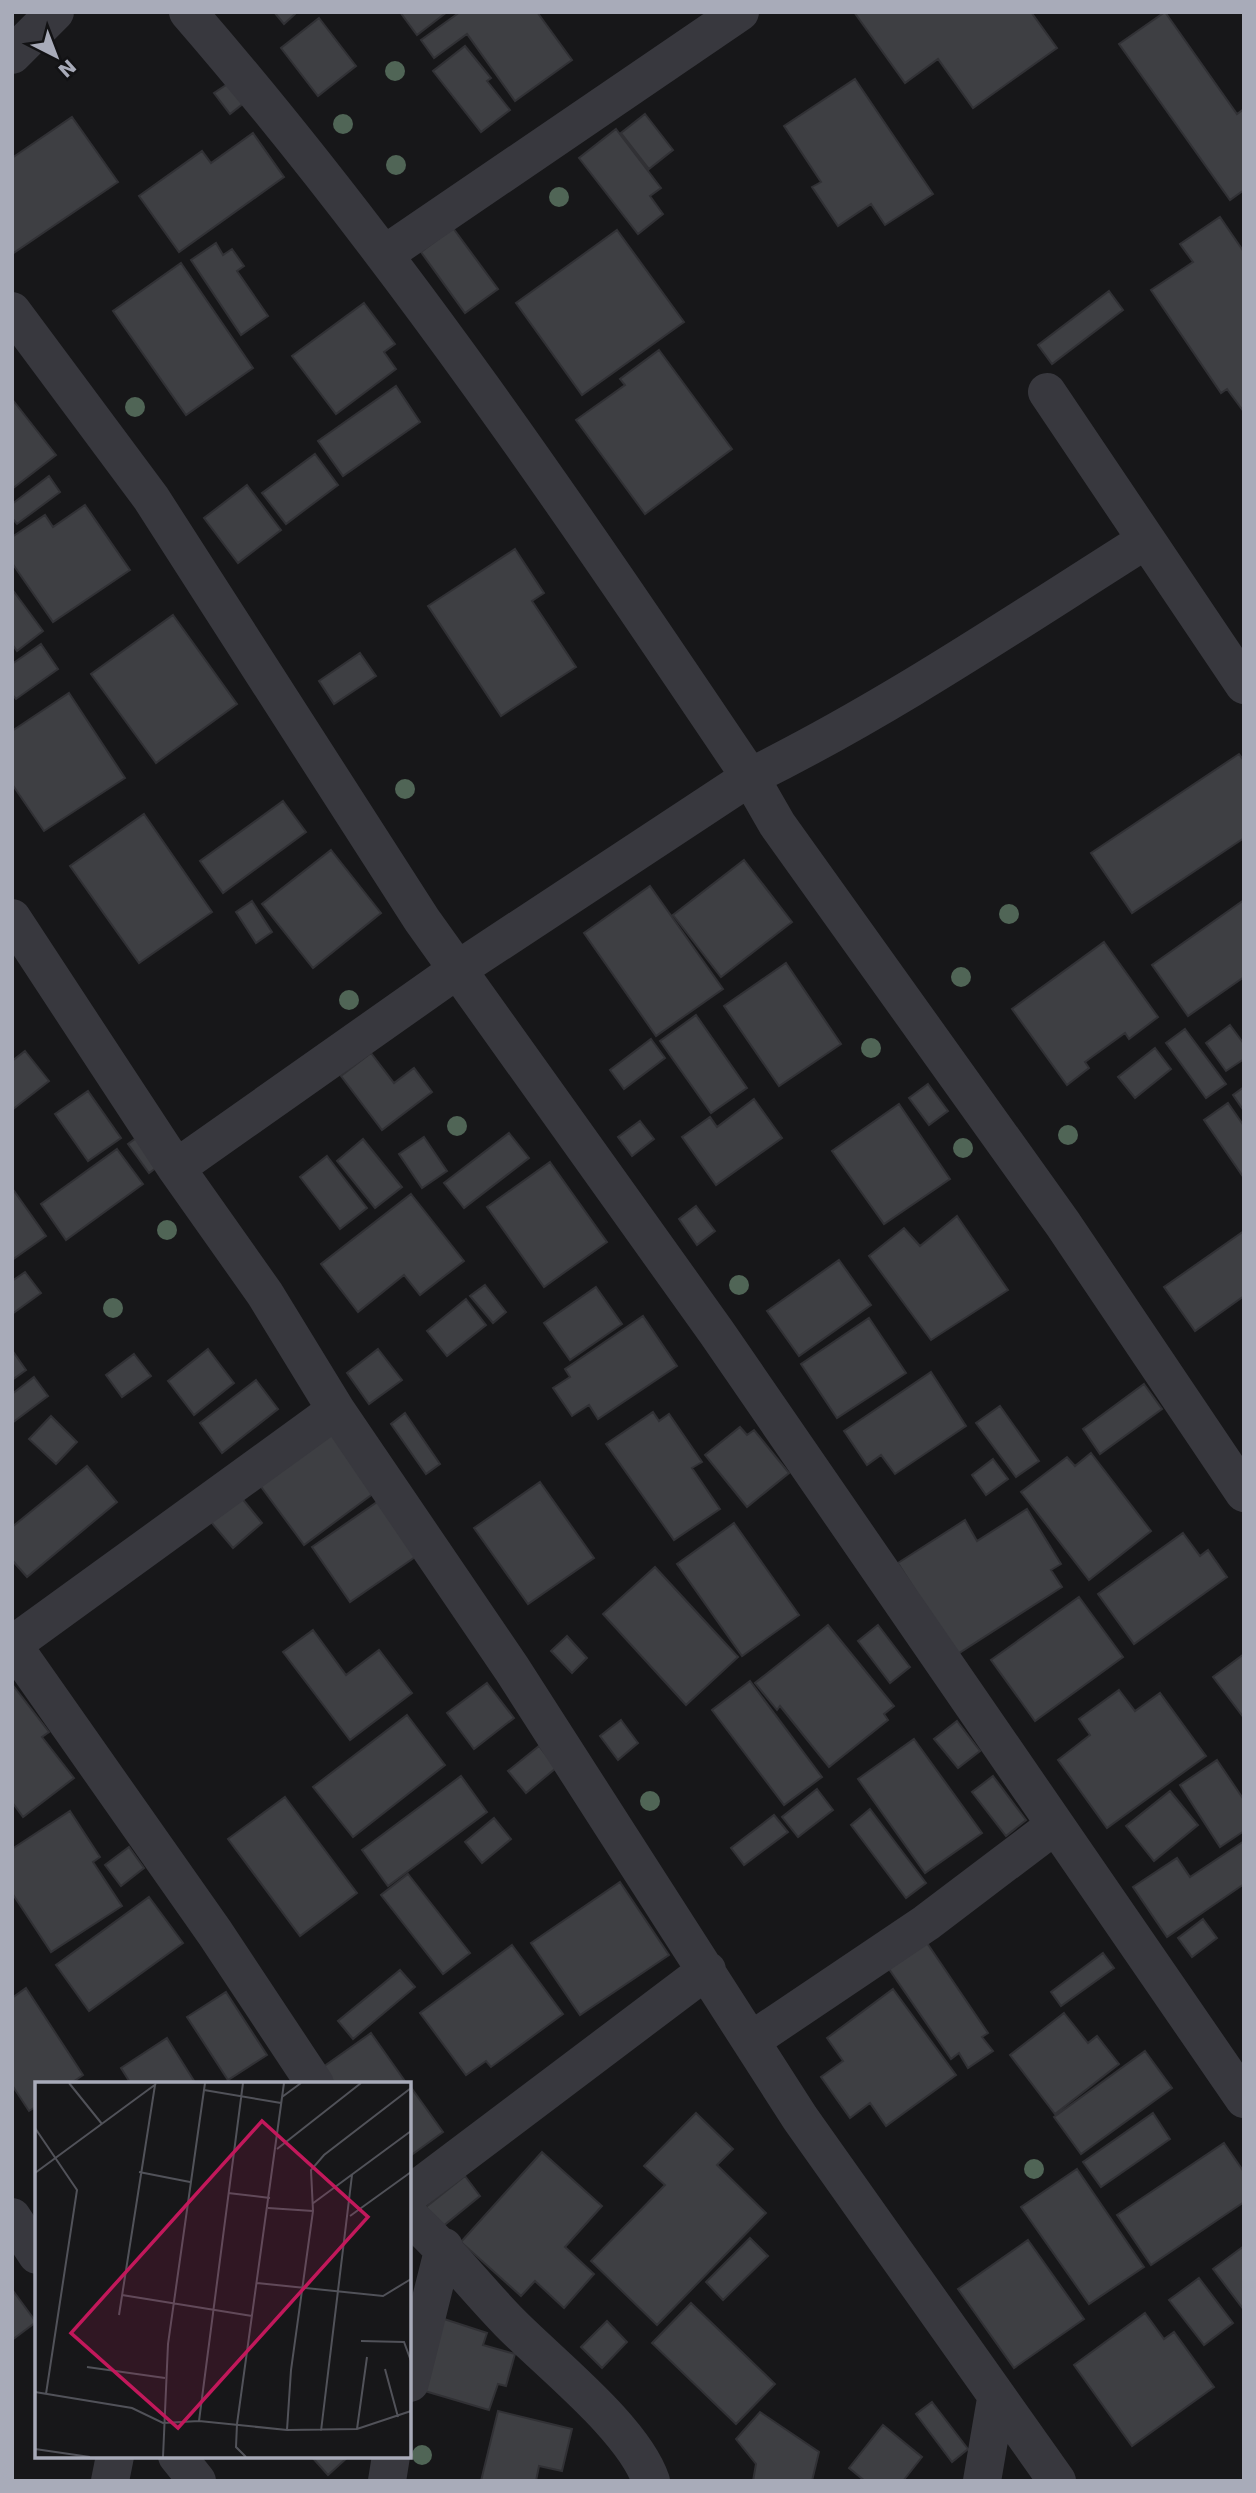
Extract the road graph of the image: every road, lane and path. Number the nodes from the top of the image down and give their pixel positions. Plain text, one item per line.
1 (55, 12) edge
2 (188, 12) edge
3 (740, 12) edge
4 (12, 55) edge
5 (385, 254) junction
6 (12, 311) edge
7 (1047, 392) dead end
8 (1146, 540) junction
9 (1244, 685) edge
10 (750, 777) junction
11 (12, 918) edge
12 (457, 970) junction
13 (176, 1168) junction
14 (336, 1410) junction
15 (1244, 1493) edge
16 (12, 1645) edge
17 (1054, 1826) junction
18 (707, 1969) junction
19 (752, 2040) junction
20 (314, 2082) edge
21 (1244, 2099) edge
22 (411, 2193) edge
23 (12, 2217) edge
24 (411, 2218) edge
25 (444, 2247) junction
26 (35, 2252) edge
27 (411, 2379) edge
28 (996, 2399) junction
29 (115, 2458) edge
30 (179, 2458) edge
31 (391, 2458) edge
32 (110, 2481) edge
33 (197, 2481) edge
34 (387, 2481) edge
35 (651, 2481) edge
36 (982, 2481) edge
37 (1057, 2481) edge

1 - 4 street
2 - 5 street
3 - 5 street
5 - 10 street
6 - 12 street
7 - 8 street
8 - 9 street
8 - 10 street
10 - 12 street
10 - 15 street
11 - 13 street
12 - 13 street
12 - 17 street
13 - 14 street
14 - 16 street
14 - 18 street
16 - 20 street
17 - 19 street
17 - 21 street
18 - 19 street
18 - 22 street
19 - 28 street
23 - 26 street
24 - 25 street
25 - 27 street
25 - 35 street
28 - 36 street
28 - 37 street
29 - 32 street
30 - 33 street
31 - 34 street

